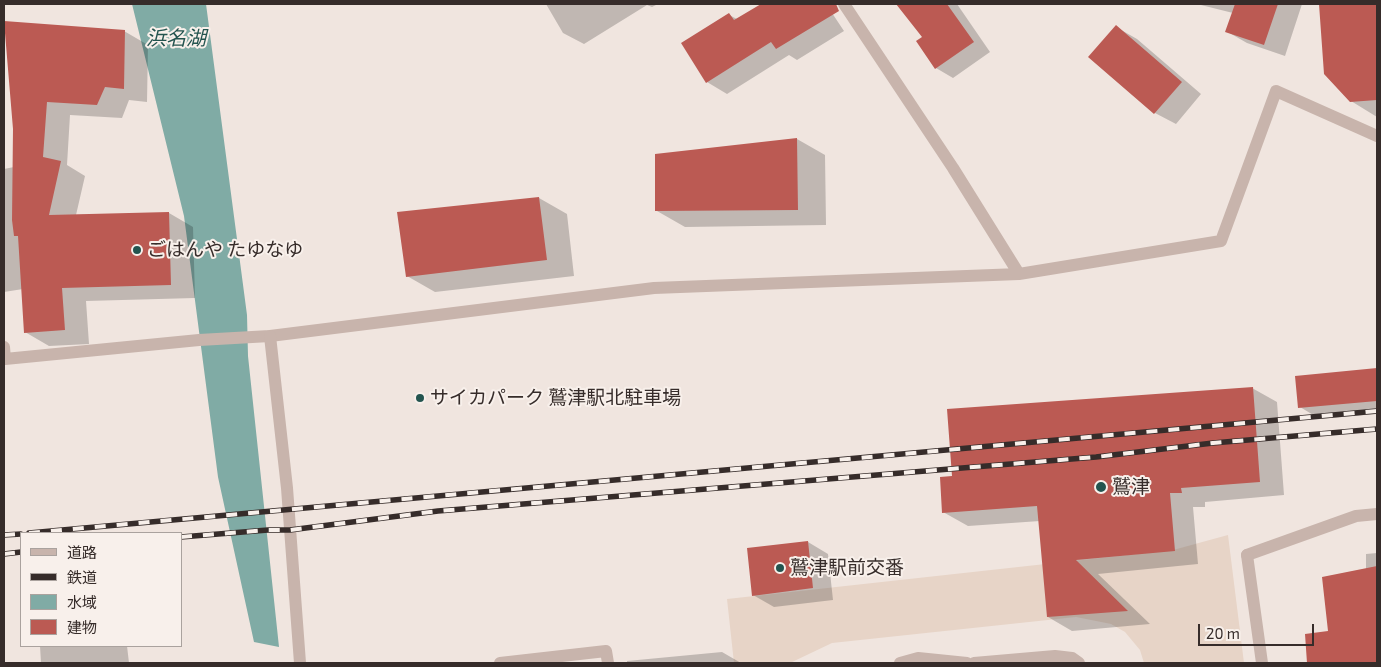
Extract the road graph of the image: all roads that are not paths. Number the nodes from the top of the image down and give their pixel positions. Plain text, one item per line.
1 (844, 4) edge
2 (1377, 136) edge
3 (1019, 274) junction
4 (270, 336) junction
5 (4, 346) edge
6 (1377, 514) edge
7 (300, 663) edge
8 (500, 663) edge
9 (608, 663) edge
10 (900, 663) edge
11 (967, 663) edge
12 (974, 663) edge
13 (1079, 663) edge
14 (1262, 663) edge

1 - 3 street
2 - 3 street
3 - 4 street
4 - 5 street
4 - 7 street
6 - 14 street
8 - 9 street
10 - 11 street
12 - 13 street

